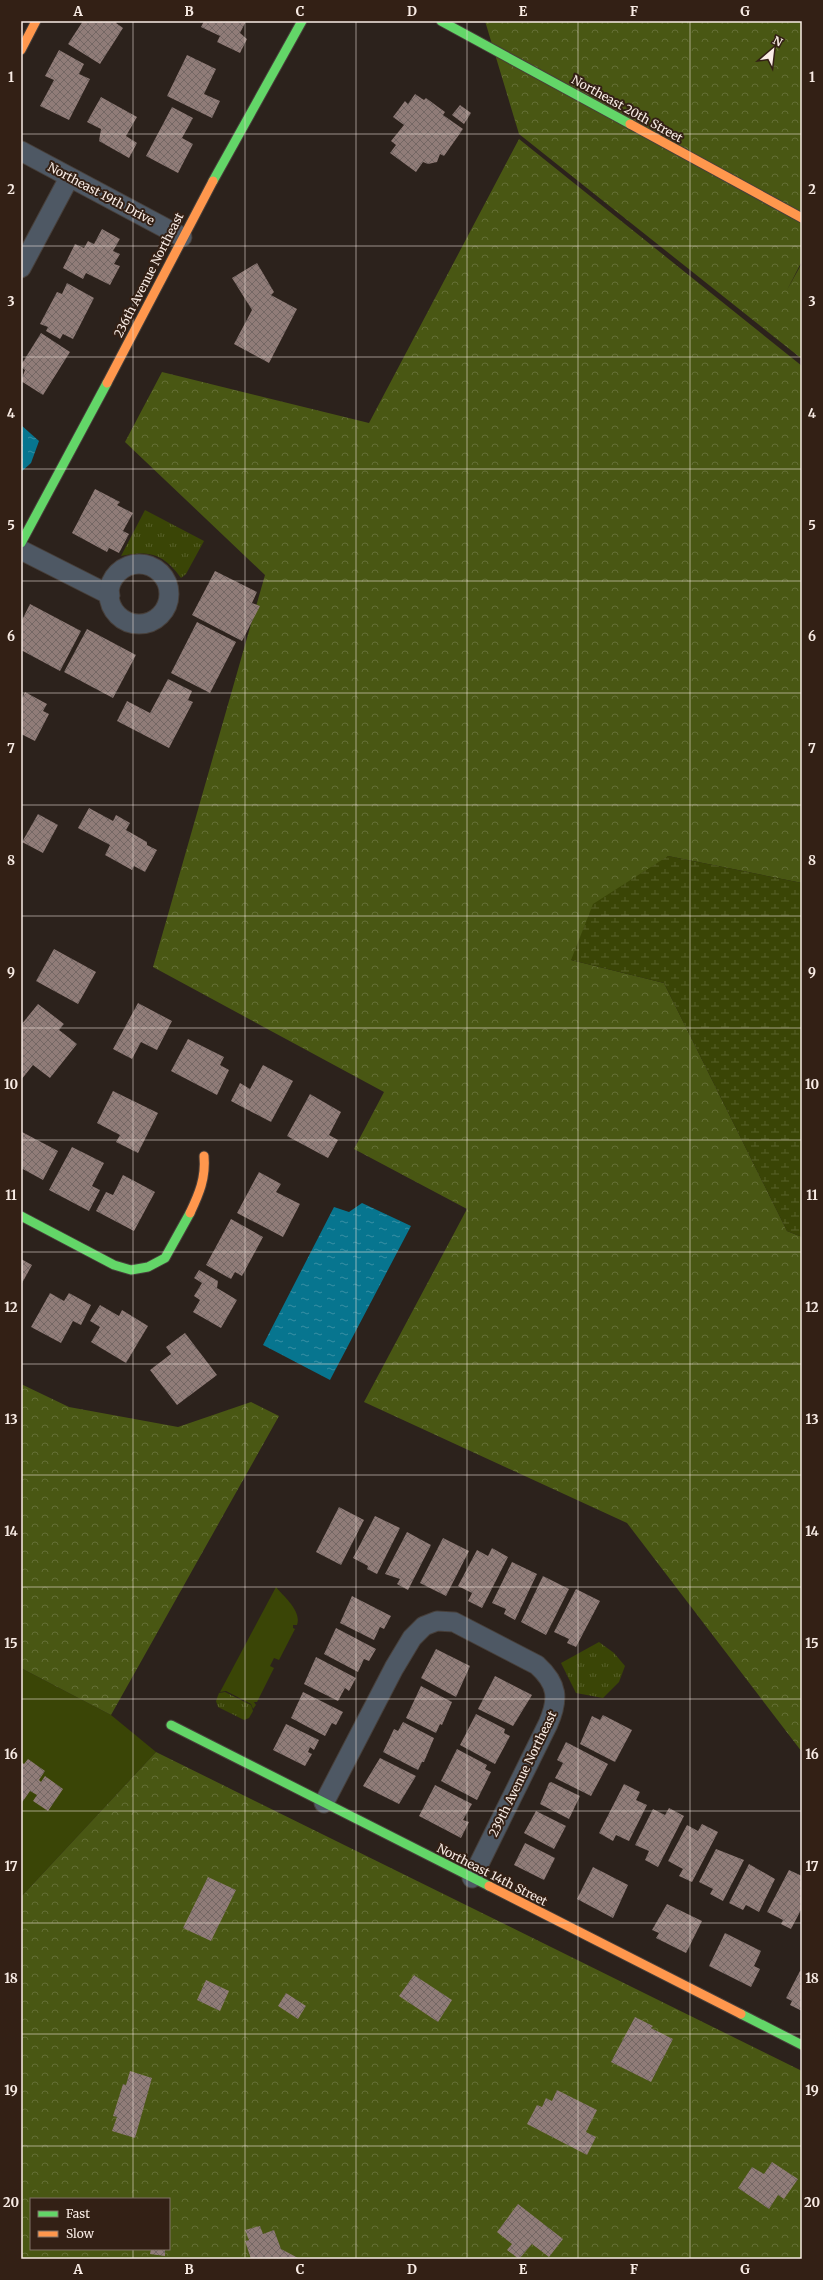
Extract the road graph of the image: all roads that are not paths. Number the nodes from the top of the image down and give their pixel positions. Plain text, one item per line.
1 (36, 21) edge
2 (302, 21) edge
3 (441, 21) edge
4 (21, 50) edge
5 (21, 151) edge
6 (69, 178) junction
7 (802, 218) edge
8 (182, 237) junction
9 (21, 268) edge
10 (21, 543) edge
11 (21, 550) edge
12 (110, 595) dead end
13 (204, 1156) dead end
14 (21, 1216) edge
15 (171, 1725) dead end
16 (324, 1803) junction
17 (472, 1878) junction
18 (802, 2045) edge

1 - 4 street
2 - 8 street, 236th Avenue Northeast
3 - 7 street, Northeast 20th Street
5 - 6 street, Northeast 19th Drive
6 - 8 street, Northeast 19th Drive
6 - 9 street
8 - 10 street, 236th Avenue Northeast
11 - 12 street
13 - 14 street
15 - 16 street, Northeast 14th Street
16 - 17 street, Northeast 14th Street
16 - 17 street, 239th Avenue Northeast
17 - 18 street, Northeast 14th Street

